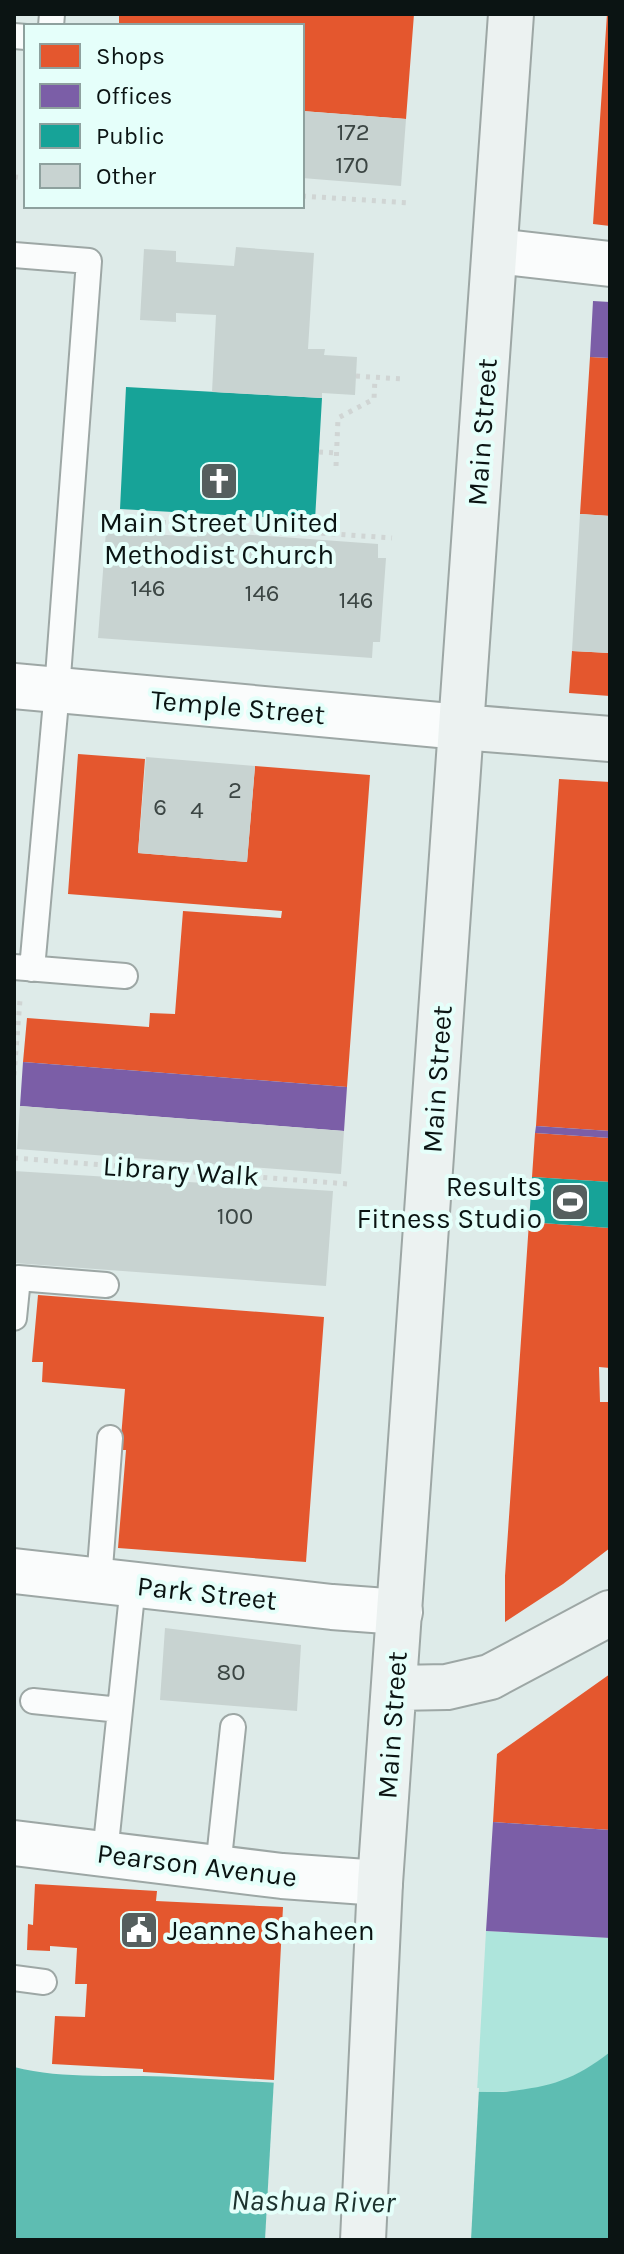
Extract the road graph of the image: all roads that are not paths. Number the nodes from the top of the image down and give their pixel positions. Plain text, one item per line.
1 (511, 14) edge
2 (495, 251) junction
3 (14, 255) edge
4 (610, 264) edge
5 (14, 686) edge
6 (57, 690) junction
7 (461, 727) junction
8 (610, 739) edge
9 (23, 968) edge
10 (125, 976) dead end
11 (106, 1285) dead end
12 (14, 1318) edge
13 (110, 1438) dead end
14 (14, 1571) edge
15 (116, 1583) junction
16 (400, 1612) junction
17 (610, 1613) edge
18 (395, 1688) junction
19 (33, 1701) dead end
20 (120, 1710) junction
21 (233, 1727) dead end
22 (14, 1843) edge
23 (105, 1854) junction
24 (218, 1868) junction
25 (380, 1883) junction
26 (14, 1978) edge
27 (44, 1982) dead end
28 (363, 2240) edge

1 - 2 main road, Main Street
2 - 4 street
2 - 7 main road, Main Street
3 - 6 lane
5 - 6 street, Temple Street
6 - 7 street, Temple Street
6 - 9 lane
7 - 8 main road
7 - 16 main road, Main Street
9 - 10 lane
11 - 12 lane
13 - 15 lane
14 - 15 street, Park Street
15 - 16 street, Park Street
15 - 20 lane
16 - 18 main road, Main Street
17 - 18 main road
18 - 25 main road, Main Street
19 - 20 lane
20 - 23 lane
21 - 24 lane
22 - 23 street, Pearson Avenue
23 - 24 street, Pearson Avenue
24 - 25 street, Pearson Avenue
25 - 28 main road, Main Street
26 - 27 lane

